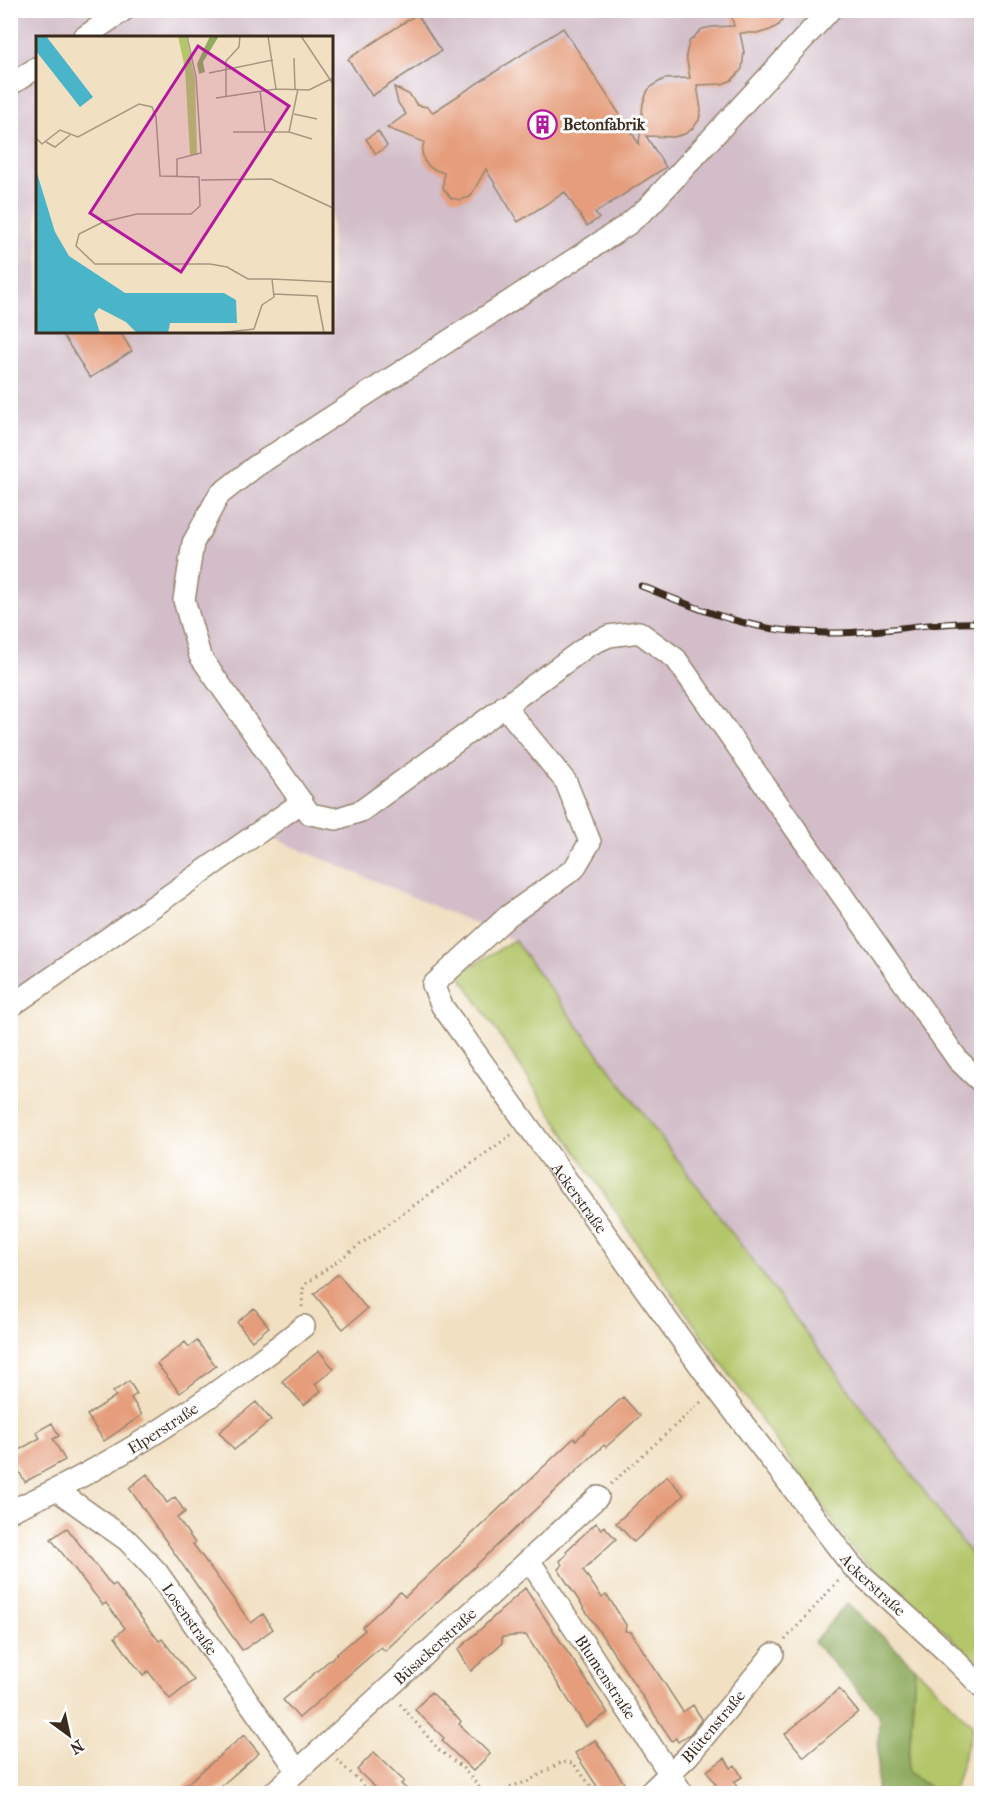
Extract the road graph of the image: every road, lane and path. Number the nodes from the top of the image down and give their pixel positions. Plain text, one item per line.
1 (124, 10) edge
2 (830, 10) edge
3 (86, 36) edge
4 (36, 68) edge
5 (10, 85) edge
6 (504, 706) junction
7 (302, 802) junction
8 (10, 1007) edge
9 (981, 1083) edge
10 (511, 1135) dead end
11 (304, 1326) joint
12 (716, 1388) junction
13 (58, 1491) junction
14 (598, 1497) joint
15 (10, 1511) edge
16 (529, 1560) junction
17 (852, 1566) junction
18 (773, 1654) joint
19 (981, 1688) edge
20 (386, 1689) junction
21 (322, 1747) junction
22 (297, 1770) junction
23 (669, 1774) junction
24 (272, 1794) edge
25 (373, 1794) edge
26 (485, 1794) edge
27 (501, 1794) edge
28 (597, 1794) edge
29 (648, 1794) edge
30 (682, 1794) edge

1 - 3 street
2 - 7 street
4 - 5 street
6 - 7 street
6 - 9 street
6 - 12 street, Ackerstraße
7 - 8 street
10 - 11 path
11 - 13 street, Elperstraße
12 - 14 path
12 - 17 street, Ackerstraße
13 - 15 street, Elperstraße
13 - 22 street, Losenstraße
14 - 16 street, Büsackerstraße
16 - 20 street, Büsackerstraße
16 - 23 street, Blumenstraße
17 - 18 path
17 - 19 street, Ackerstraße
18 - 23 street, Blütenstraße
20 - 21 street, Büsackerstraße
20 - 26 path
21 - 22 street, Büsackerstraße
21 - 25 path
22 - 24 street, Büsackerstraße
23 - 29 street, Blütenstraße
23 - 30 street, Blumenstraße
27 - 28 path

